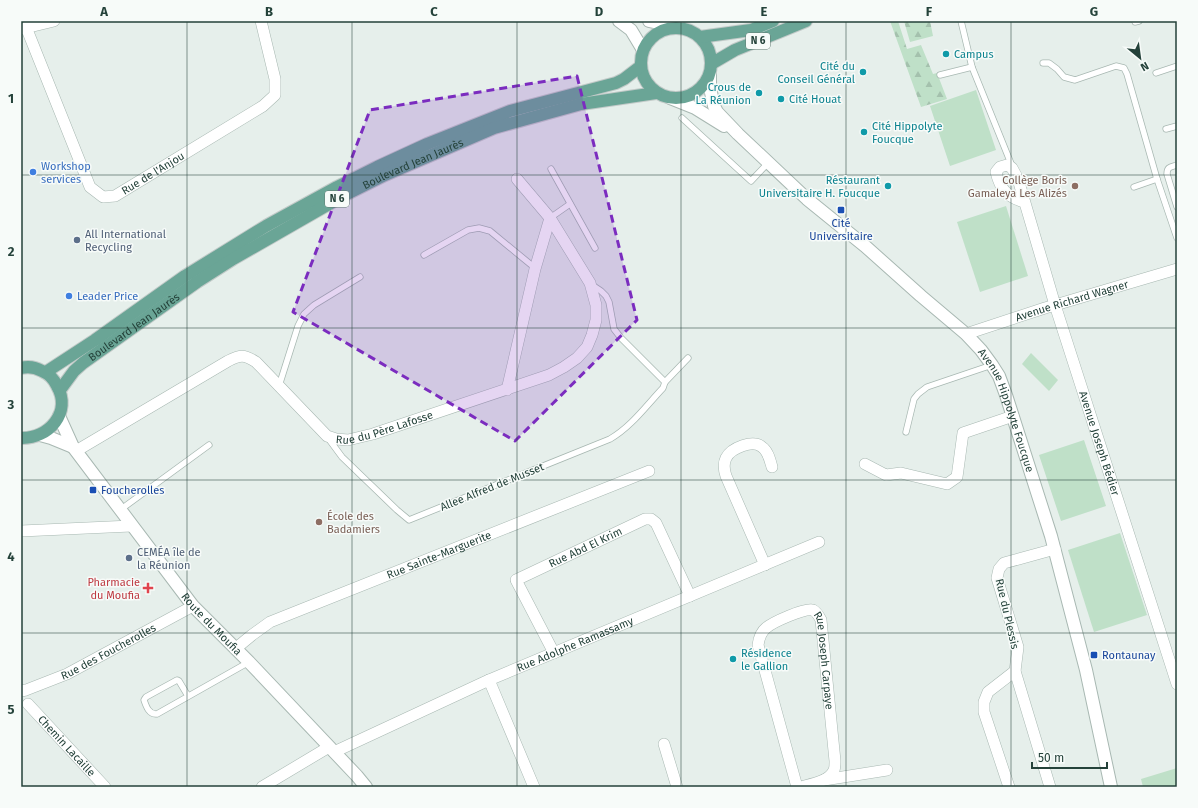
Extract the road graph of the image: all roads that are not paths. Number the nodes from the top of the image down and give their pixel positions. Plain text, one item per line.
1 (54, 21) edge
2 (261, 21) edge
3 (620, 21) edge
4 (649, 21) edge
5 (773, 21) edge
6 (806, 21) edge
7 (962, 21) edge
8 (24, 28) edge
9 (681, 28) junction
10 (700, 37) junction
11 (643, 50) junction
12 (1043, 63) dead end
13 (641, 66) junction
14 (1177, 66) edge
15 (972, 67) junction
16 (711, 70) junction
17 (1156, 73) dead end
18 (940, 75) dead end
19 (656, 93) junction
20 (670, 98) junction
21 (682, 118) dead end
22 (1177, 126) edge
23 (1166, 129) dead end
24 (738, 134) junction
25 (768, 163) junction
26 (1177, 165) edge
27 (1012, 168) junction
28 (551, 169) dead end
29 (517, 179) dead end
30 (1157, 179) junction
31 (1134, 187) dead end
32 (1024, 202) junction
33 (570, 204) junction
34 (1177, 208) edge
35 (550, 218) junction
36 (1177, 238) edge
37 (596, 248) dead end
38 (424, 255) dead end
39 (536, 269) junction
40 (1177, 269) edge
41 (360, 276) dead end
42 (590, 283) junction
43 (1055, 305) junction
44 (966, 334) junction
45 (688, 358) dead end
46 (992, 365) junction
47 (21, 368) edge
48 (46, 372) junction
49 (665, 382) junction
50 (279, 386) junction
51 (60, 390) junction
52 (507, 390) junction
53 (59, 416) junction
54 (1012, 416) junction
55 (906, 432) dead end
56 (40, 435) junction
57 (327, 436) junction
58 (21, 438) edge
59 (209, 445) dead end
60 (75, 449) junction
61 (865, 464) dead end
62 (772, 467) dead end
63 (649, 471) dead end
64 (120, 510) junction
65 (131, 526) junction
66 (21, 530) edge
67 (819, 542) dead end
68 (1054, 549) junction
69 (765, 565) junction
70 (690, 596) junction
71 (193, 606) junction
72 (235, 649) junction
73 (554, 653) junction
74 (249, 662) junction
75 (1015, 671) junction
76 (489, 680) junction
77 (1177, 684) edge
78 (21, 691) edge
79 (188, 696) junction
80 (28, 704) dead end
81 (664, 744) dead end
82 (331, 749) junction
83 (887, 770) dead end
84 (824, 780) junction
85 (104, 787) edge
86 (262, 787) edge
87 (366, 787) edge
88 (534, 787) edge
89 (677, 787) edge
90 (798, 787) edge
91 (1010, 787) edge
92 (1050, 787) edge
93 (1111, 787) edge

1 - 8 street
2 - 8 street, Rue de l'Anjou
3 - 11 street
4 - 9 street
5 - 10 main road, N 6
6 - 16 main road, Boulevard Jean Jaurès / N 6
7 - 15 lane
9 - 10 main road
9 - 11 main road
10 - 16 main road
11 - 13 main road
12 - 30 lane
13 - 19 main road
13 - 48 main road, Boulevard Jean Jaurès / N 6
14 - 17 lane
15 - 18 lane
15 - 27 lane
16 - 20 main road, Boulevard Jean Jaurès / N 6
16 - 24 street, Avenue Hippolyte Foucque
19 - 20 main road, Boulevard Jean Jaurès / N 6
19 - 51 main road, Boulevard Jean Jaurès / N 6
20 - 24 street, Avenue Hippolyte Foucque
21 - 25 lane
22 - 23 lane
24 - 25 street, Avenue Hippolyte Foucque
25 - 44 street, Avenue Hippolyte Foucque
26 - 34 lane
27 - 32 street, Avenue Joseph Bédier
27 - 32 street
28 - 33 lane
29 - 35 street, Rue du Père Lafosse
30 - 31 lane
30 - 36 lane
32 - 43 street, Avenue Joseph Bédier
33 - 35 lane
33 - 37 lane
35 - 39 street
35 - 42 street, Rue du Père Lafosse
38 - 39 lane
39 - 52 street
40 - 43 street, Avenue Richard Wagner
41 - 50 lane
42 - 49 lane
42 - 52 street, Rue du Père Lafosse
43 - 44 street, Avenue Richard Wagner
43 - 77 street, Avenue Joseph Bédier
44 - 46 street, Avenue Hippolyte Foucque
45 - 49 lane, Allee Alfred de Musset
46 - 54 street, Avenue Hippolyte Foucque
46 - 55 lane
47 - 48 main road
48 - 51 main road
49 - 57 lane, Allee Alfred de Musset
50 - 57 street, Rue du Père Lafosse
50 - 60 street, Rue du Père Lafosse
51 - 53 main road
52 - 57 street, Rue du Père Lafosse
53 - 56 main road
53 - 60 street, Route du Moufia
54 - 61 street
54 - 68 street, Avenue Hippolyte Foucque
56 - 58 main road
56 - 60 street
59 - 64 lane
60 - 64 street, Route du Moufia
62 - 69 street
63 - 72 street, Rue Sainte-Marguerite
64 - 65 street, Route du Moufia
65 - 66 street
65 - 71 street, Route du Moufia
67 - 69 street, Rue Adolphe Ramassamy
68 - 75 street, Rue du Plessis
68 - 93 street, Avenue Hippolyte Foucque
69 - 70 street, Rue Adolphe Ramassamy
70 - 73 street, Rue Adolphe Ramassamy
70 - 73 street, Rue Abd El Krim
71 - 72 street, Route du Moufia
71 - 78 street, Rue des Foucherolles
72 - 74 street, Route du Moufia
73 - 76 street, Rue Adolphe Ramassamy
74 - 79 lane
74 - 82 street, Route du Moufia
75 - 91 street
75 - 92 street, Rue du Plessis
76 - 82 street, Rue Adolphe Ramassamy
76 - 88 street
79 - 79 lane
80 - 85 street, Chemin Lacaille
81 - 89 street
82 - 86 street, Rue Adolphe Ramassamy
82 - 87 street, Route du Moufia
83 - 84 street
84 - 90 street, Rue Joseph Carpaye
84 - 90 street, Rue Joseph Carpaye

